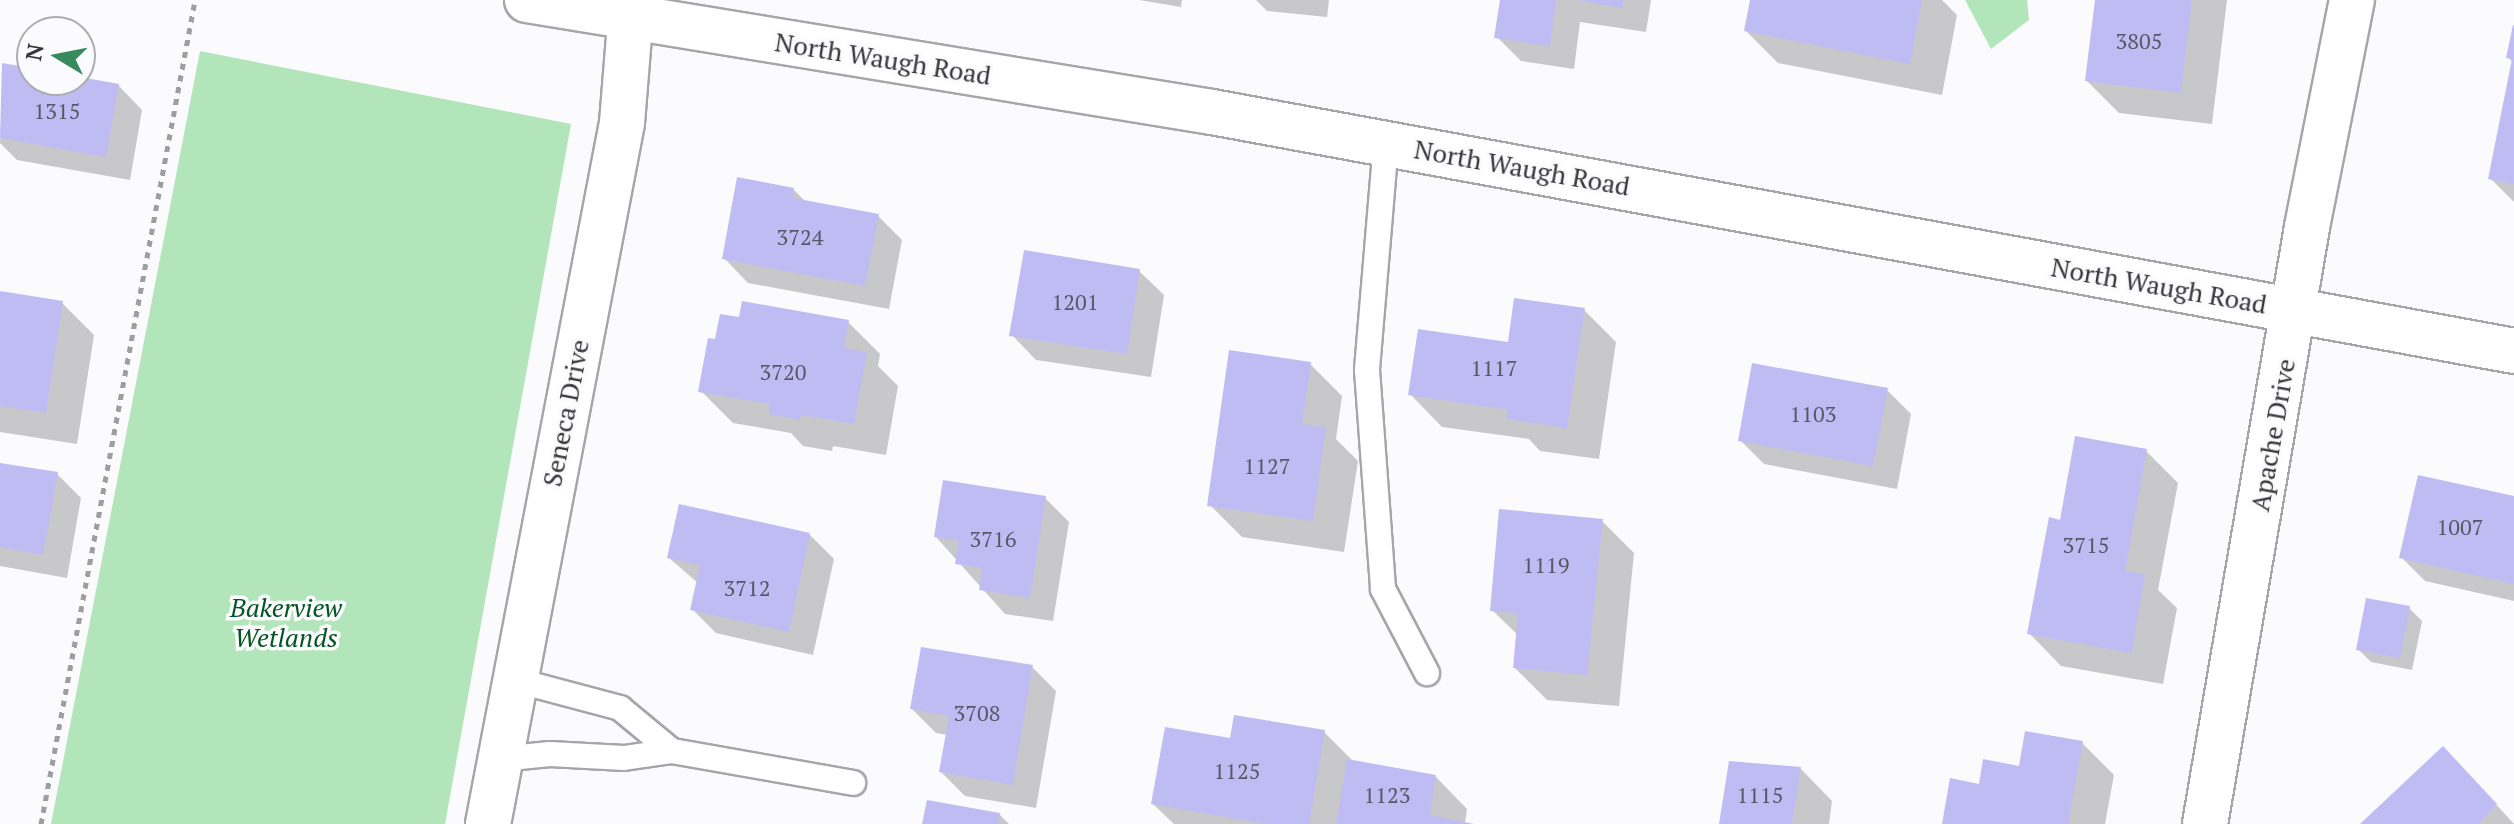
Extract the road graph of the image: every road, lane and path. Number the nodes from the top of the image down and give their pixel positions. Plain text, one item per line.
1 (195, 0) edge
2 (527, 0) edge
3 (2352, 0) edge
4 (632, 10) edge
5 (1386, 143) junction
6 (2294, 310) junction
7 (2514, 351) edge
8 (1427, 673) dead end
9 (515, 680) junction
10 (672, 751) junction
11 (500, 759) junction
12 (853, 783) dead end
13 (41, 824) edge
14 (488, 824) edge
15 (2205, 824) edge

1 - 13 path
2 - 4 street, North Waugh Road
3 - 6 street, Apache Drive
4 - 5 street, North Waugh Road
4 - 9 street, Seneca Drive
5 - 6 street, North Waugh Road
5 - 8 lane
6 - 7 street, North Waugh Road
6 - 15 street, Apache Drive
9 - 10 lane
9 - 11 street, Seneca Drive
10 - 11 lane
10 - 12 lane
11 - 14 street, Seneca Drive

